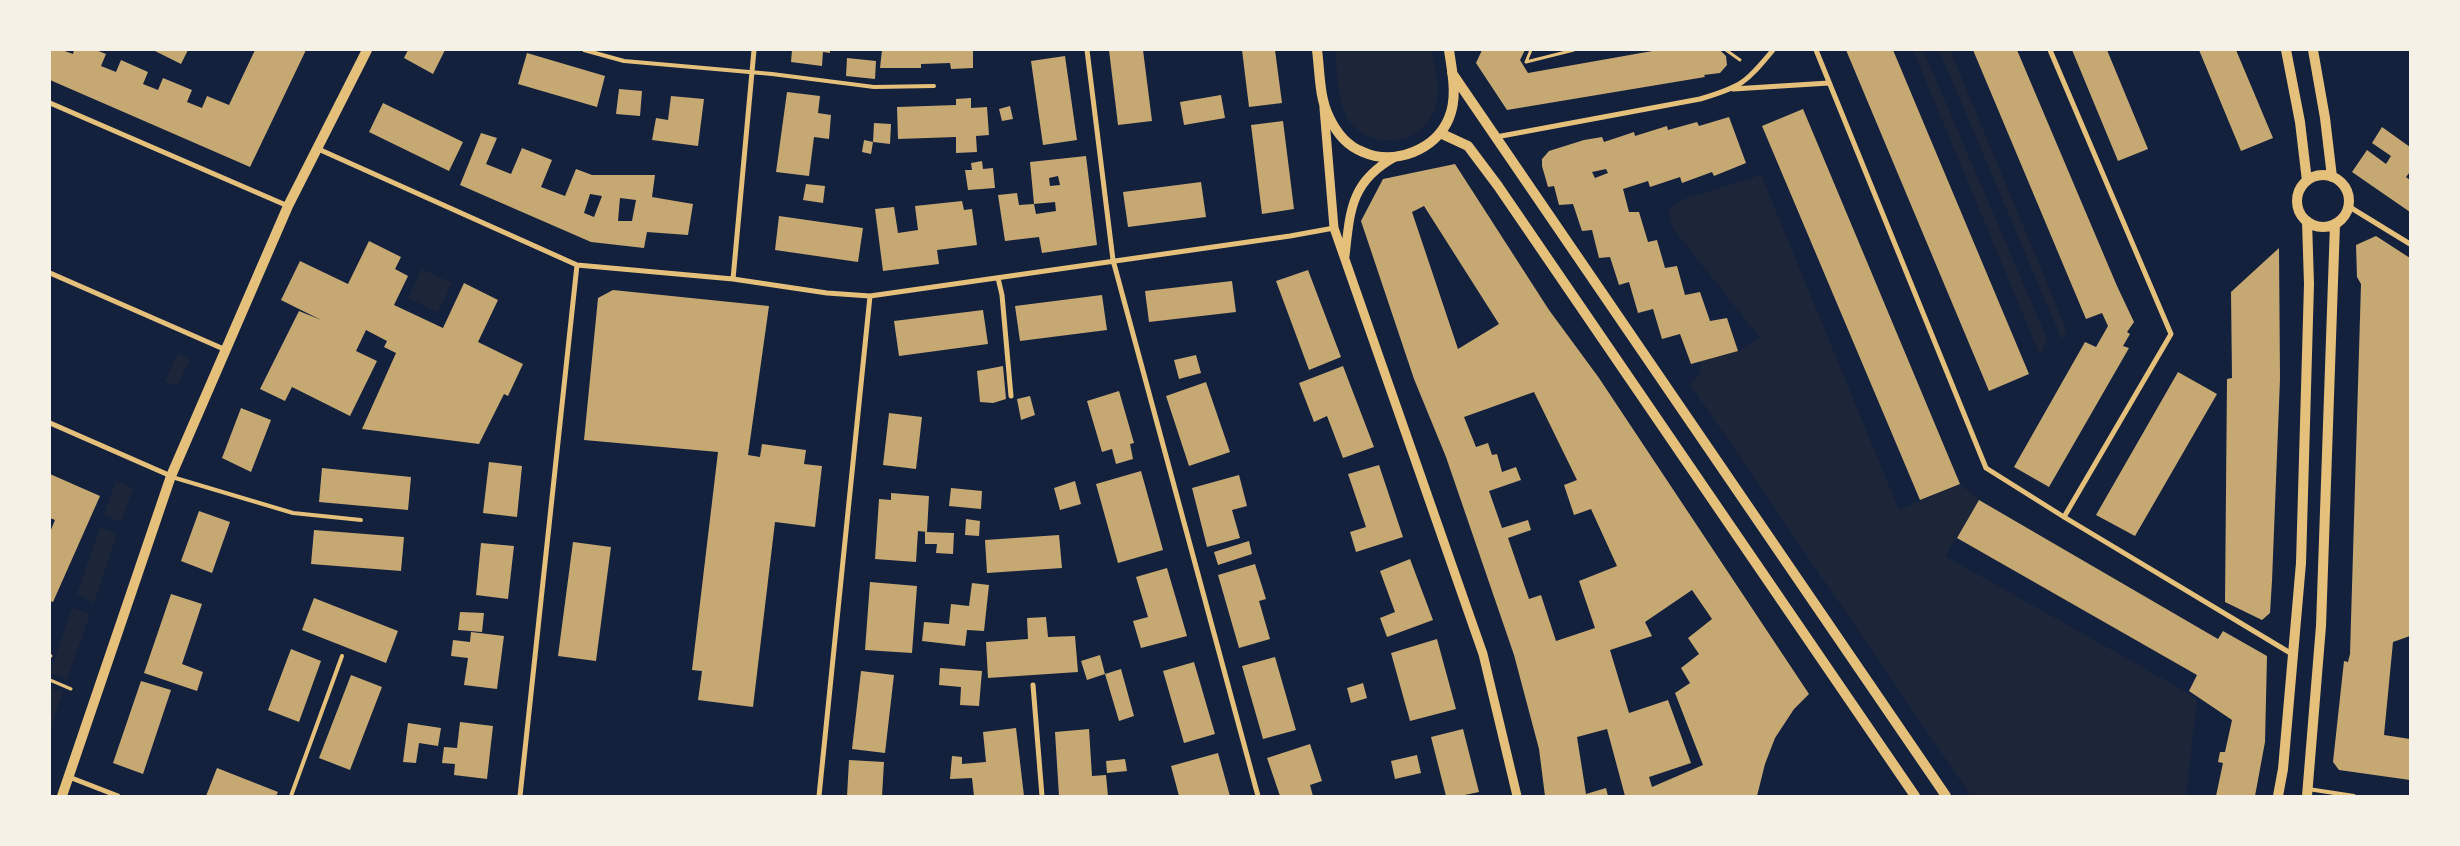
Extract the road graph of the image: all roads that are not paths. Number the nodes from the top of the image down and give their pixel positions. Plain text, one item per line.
1 (367, 50) edge
2 (584, 50) edge
3 (754, 50) edge
4 (1087, 50) edge
5 (1317, 50) edge
6 (1449, 50) edge
7 (1773, 50) edge
8 (1816, 50) edge
9 (2050, 50) edge
10 (2286, 50) edge
11 (2313, 50) edge
12 (751, 74) junction
13 (1452, 74) junction
14 (1829, 83) junction
15 (934, 86) dead end
16 (1733, 89) junction
17 (1323, 101) junction
18 (50, 103) edge
19 (1440, 133) junction
20 (1496, 137) junction
21 (316, 148) junction
22 (1395, 157) junction
23 (2332, 176) junction
24 (2307, 181) junction
25 (288, 206) junction
26 (2348, 206) junction
27 (2307, 221) junction
28 (2335, 224) junction
29 (1334, 228) junction
30 (2410, 244) edge
31 (1345, 258) junction
32 (1113, 260) junction
33 (577, 265) junction
34 (50, 274) edge
35 (998, 278) junction
36 (733, 279) junction
37 (870, 296) junction
38 (227, 350) junction
39 (1011, 396) dead end
40 (50, 423) edge
41 (171, 476) junction
42 (2064, 517) junction
43 (361, 520) dead end
44 (2294, 655) junction
45 (342, 656) dead end
46 (1033, 685) dead end
47 (69, 777) junction
48 (2308, 792) edge
49 (62, 796) edge
50 (118, 796) edge
51 (291, 796) edge
52 (520, 796) edge
53 (819, 796) edge
54 (1042, 796) edge
55 (1258, 796) edge
56 (1517, 796) edge
57 (1915, 796) edge
58 (1946, 796) edge
59 (2278, 796) edge
60 (2354, 796) edge

1 - 21 main road
2 - 12 lane
3 - 12 street
4 - 32 street
5 - 17 main road
6 - 13 main road
7 - 16 street
8 - 14 street
9 - 42 street
10 - 24 main road
11 - 23 main road
12 - 15 lane
12 - 36 street
13 - 19 main road
13 - 20 main road
14 - 16 street
14 - 42 street
16 - 20 street
17 - 22 main road
17 - 29 street
18 - 25 street
19 - 22 main road
19 - 57 main road
20 - 58 main road
21 - 25 main road
21 - 33 street
22 - 31 street
23 - 24 main road
23 - 26 main road
24 - 27 main road
25 - 38 main road
26 - 28 main road
26 - 30 street
27 - 28 main road
27 - 44 main road
28 - 48 main road
29 - 31 street
29 - 32 street
31 - 56 street
32 - 35 street
32 - 55 street
33 - 36 street
33 - 52 street
34 - 38 street
35 - 37 street
35 - 39 street
36 - 37 street
37 - 53 street
38 - 41 main road
40 - 41 street
41 - 43 lane
41 - 47 main road
42 - 44 street
44 - 59 main road
45 - 51 lane
46 - 54 street
47 - 49 main road
47 - 50 street
48 - 60 lane

